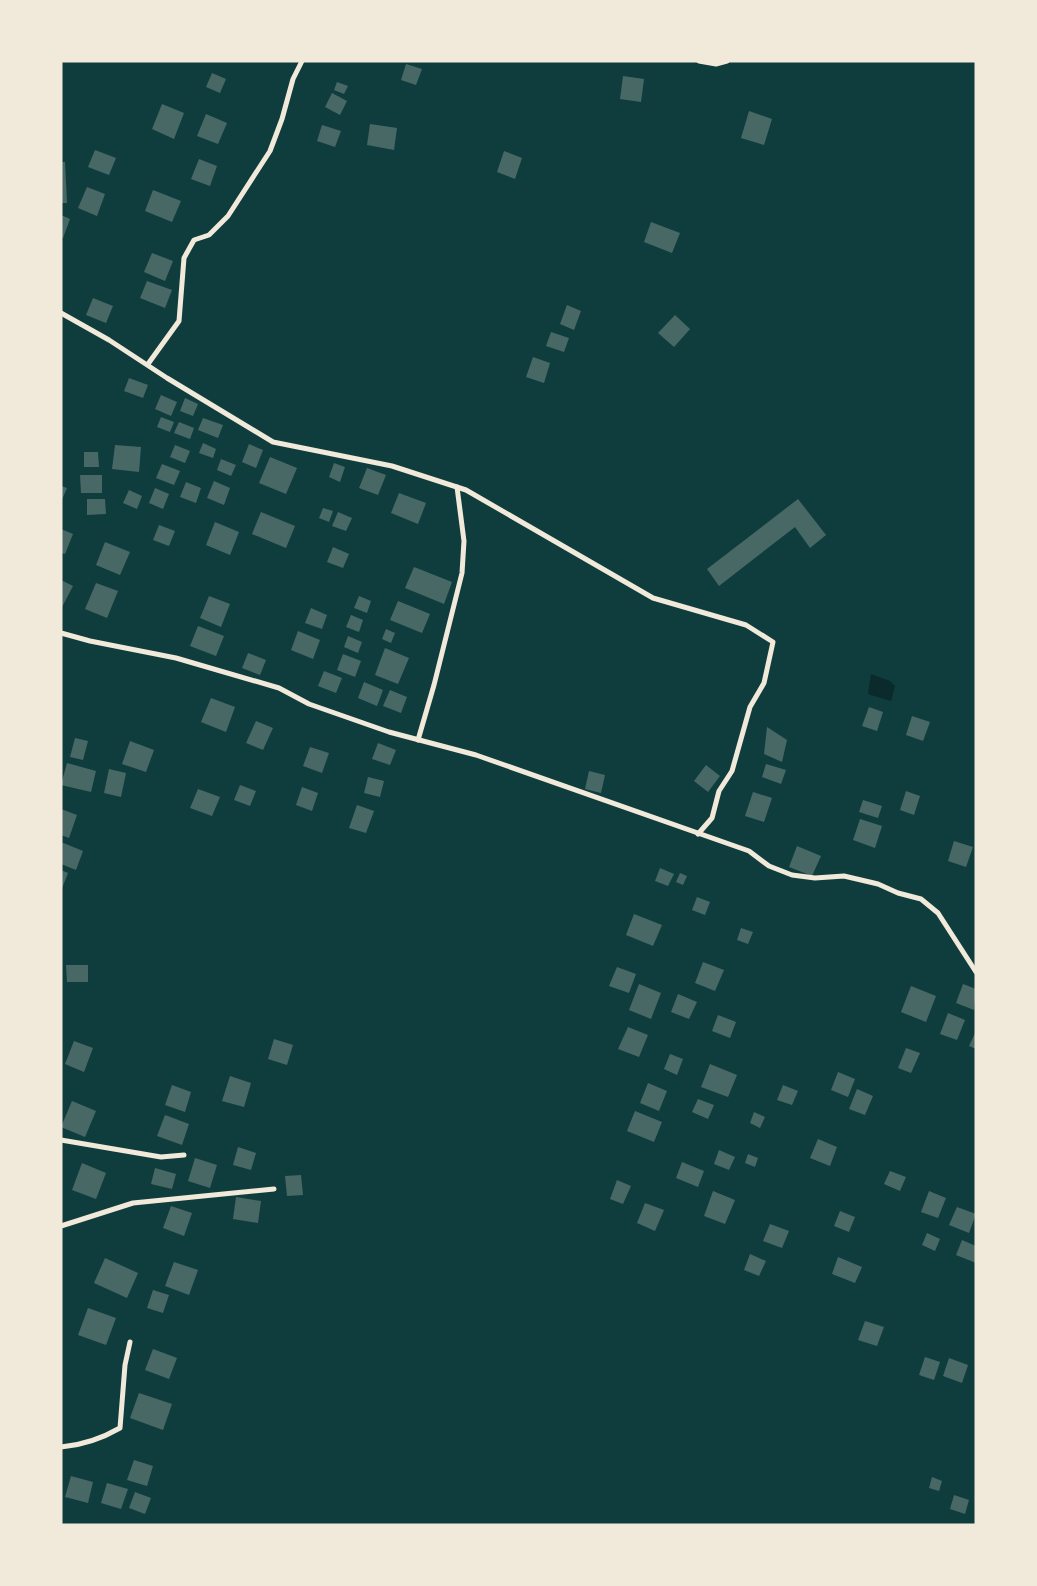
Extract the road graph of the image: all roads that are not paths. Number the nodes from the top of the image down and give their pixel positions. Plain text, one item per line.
1 (302, 61) edge
2 (699, 61) edge
3 (728, 61) edge
4 (61, 313) edge
5 (148, 364) junction
6 (457, 487) junction
7 (61, 633) edge
8 (418, 740) junction
9 (698, 834) junction
10 (976, 972) edge
11 (61, 1140) edge
12 (184, 1155) dead end
13 (274, 1189) dead end
14 (61, 1226) edge
15 (130, 1342) dead end
16 (61, 1447) edge

1 - 5 street
2 - 3 street
4 - 5 street
5 - 6 street
6 - 8 street
6 - 9 street
7 - 8 street
8 - 9 street
9 - 10 street
11 - 12 street
13 - 14 street
15 - 16 street

